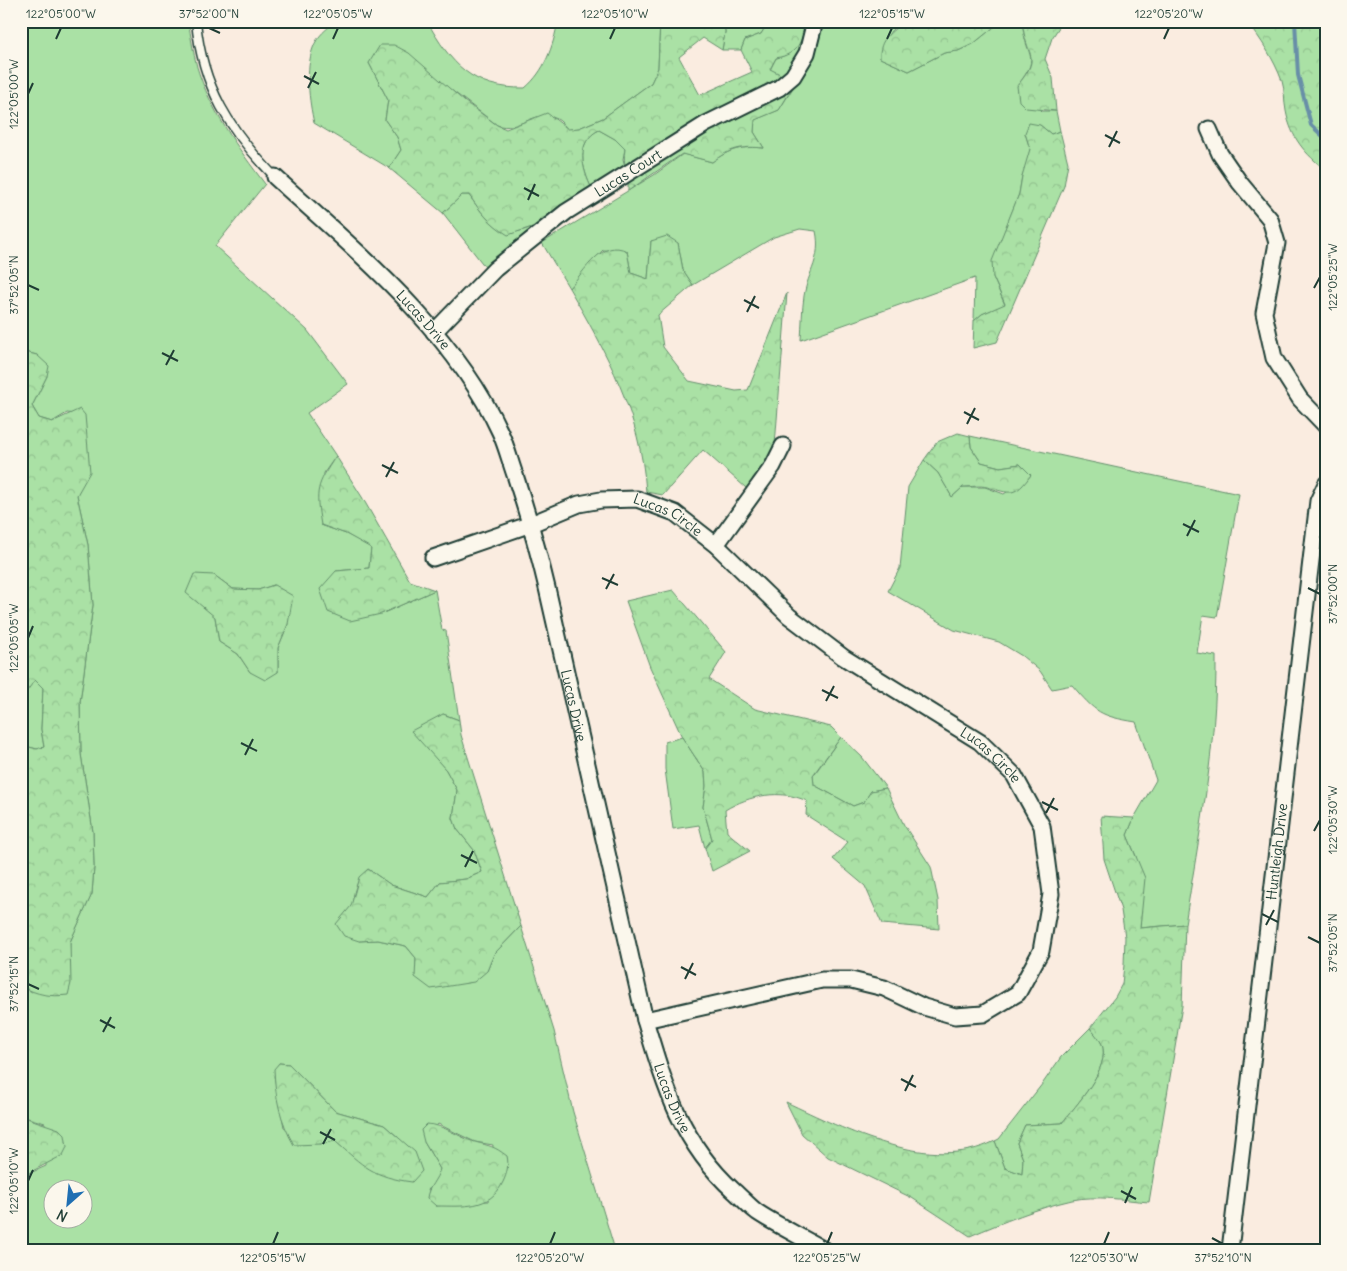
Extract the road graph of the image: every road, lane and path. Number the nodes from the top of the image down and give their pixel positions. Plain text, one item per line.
1 (196, 21) edge
2 (815, 21) edge
3 (1209, 130) dead end
4 (275, 176) joint
5 (434, 332) junction
6 (1326, 426) edge
7 (783, 446) dead end
8 (1326, 484) edge
9 (531, 524) junction
10 (716, 545) junction
11 (433, 558) dead end
12 (645, 1020) junction
13 (824, 1250) edge
14 (1230, 1250) edge

1 - 4 lane
2 - 5 street, Lucas Court
3 - 6 street
4 - 5 street, Lucas Drive
5 - 9 street, Lucas Drive
7 - 10 street
8 - 14 street, Huntleigh Drive
9 - 10 street, Lucas Circle
9 - 11 street, Lucas Circle
9 - 12 street, Lucas Drive
10 - 12 street, Lucas Circle
12 - 13 street, Lucas Drive

